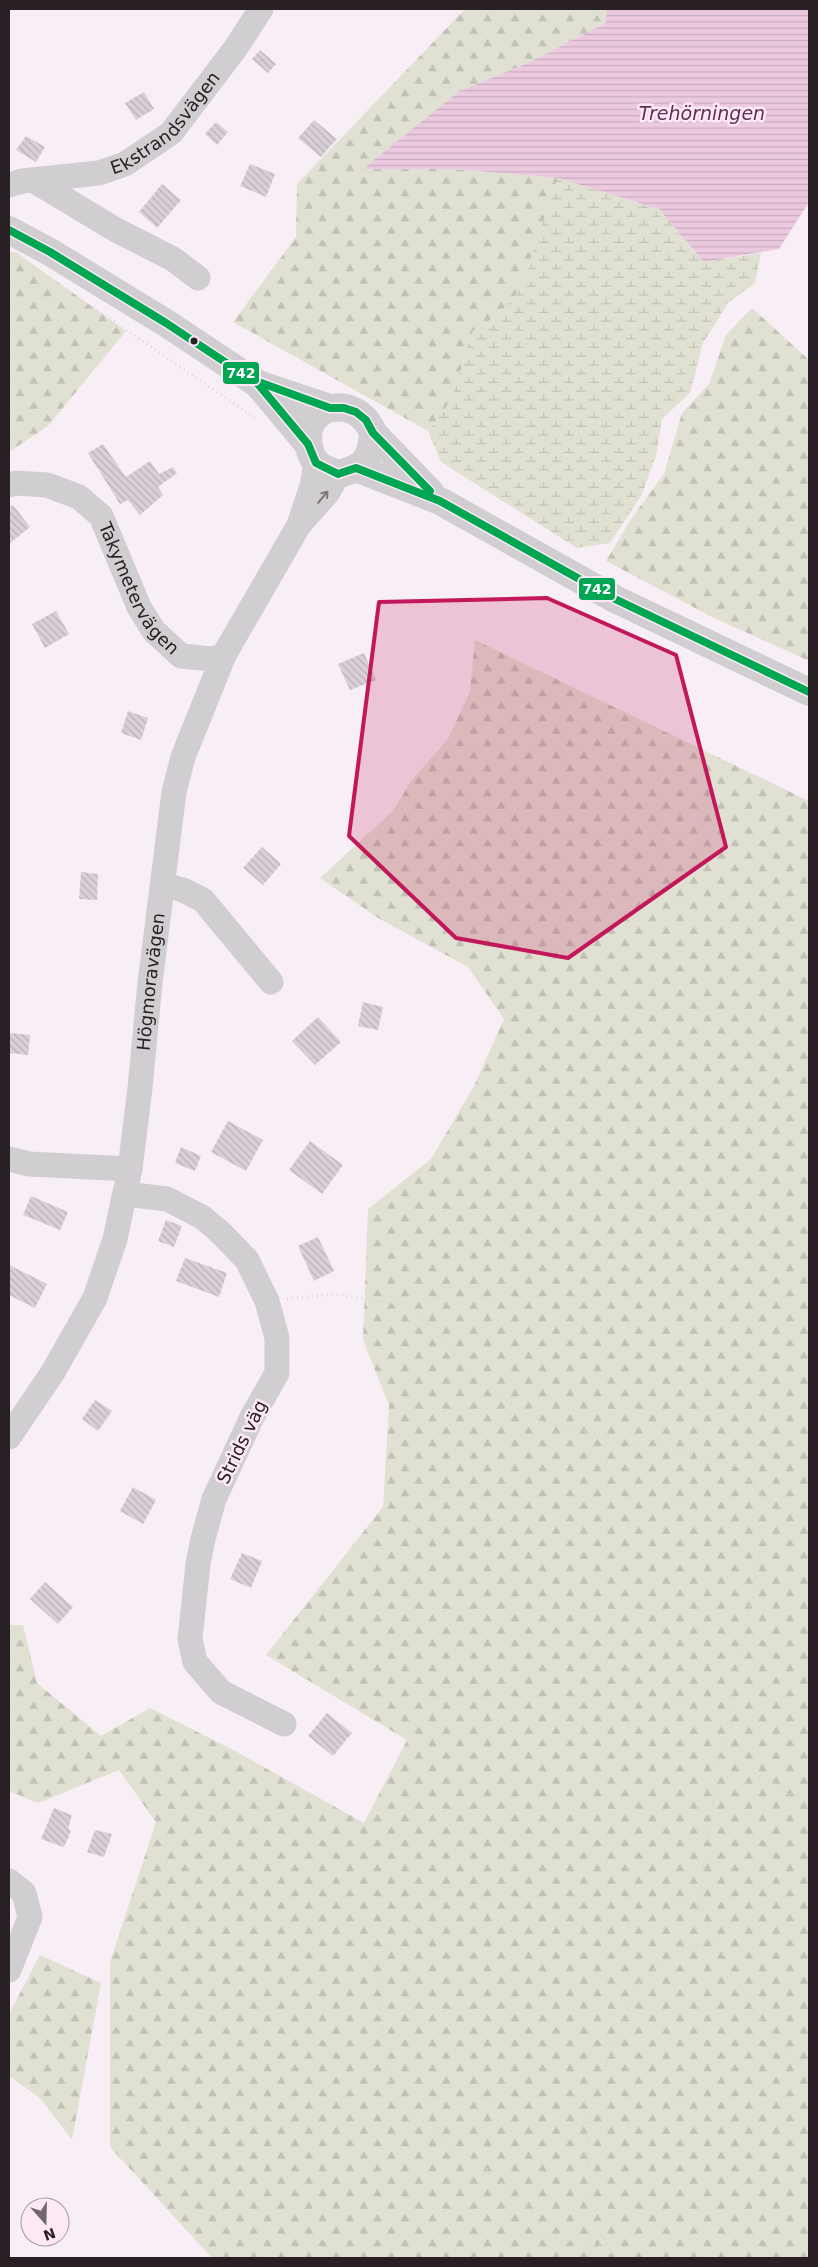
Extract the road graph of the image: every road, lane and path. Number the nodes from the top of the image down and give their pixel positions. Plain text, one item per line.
1 (261, 9) edge
2 (33, 180) junction
3 (9, 185) edge
4 (9, 230) edge
5 (198, 278) dead end
6 (258, 384) junction
7 (330, 408) junction
8 (373, 433) junction
9 (329, 462) junction
10 (9, 484) edge
11 (440, 501) junction
12 (224, 656) junction
13 (809, 692) edge
14 (164, 885) junction
15 (271, 982) dead end
16 (9, 1159) edge
17 (130, 1169) junction
18 (126, 1194) junction
19 (267, 1301) junction
20 (9, 1437) edge
21 (768, 1502) junction
22 (809, 1520) edge
23 (284, 1724) dead end
24 (721, 1752) junction
25 (809, 1806) edge
26 (9, 1881) edge
27 (715, 1939) junction
28 (385, 1941) dead end
29 (9, 1970) edge
30 (809, 2071) edge
31 (606, 2246) junction
32 (614, 2258) edge

1 - 2 street, Ekstrandsvägen
2 - 3 street, Ekstrandsvägen
2 - 5 street
4 - 6 main road
6 - 7 main road
6 - 9 main road
7 - 8 main road
7 - 9 main road
8 - 9 main road
8 - 11 main road
9 - 11 main road
9 - 12 street, Högmoravägen
10 - 12 street, Takymetervägen
11 - 13 main road
12 - 14 street, Högmoravägen
14 - 15 street
14 - 17 street, Högmoravägen
16 - 17 street
17 - 18 street, Högmoravägen
18 - 19 street, Strids väg
18 - 20 street, Högmoravägen
19 - 21 path
19 - 23 street, Strids väg
21 - 22 path
21 - 24 path
24 - 25 path
24 - 27 path
26 - 29 street
27 - 30 path
27 - 31 path
28 - 31 path
31 - 32 path

